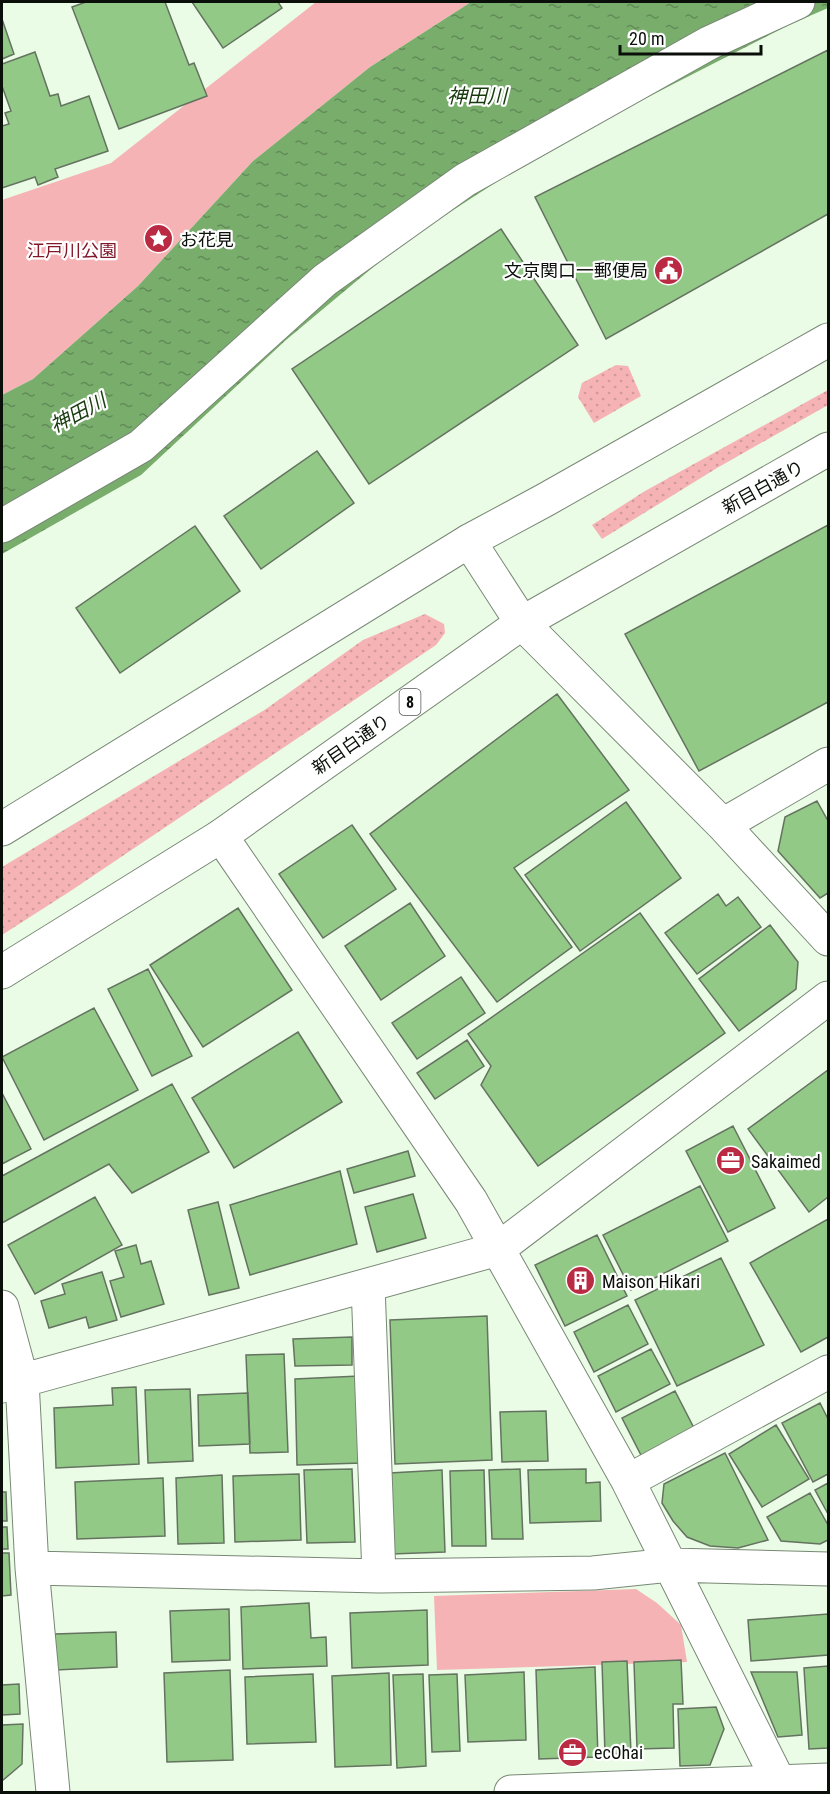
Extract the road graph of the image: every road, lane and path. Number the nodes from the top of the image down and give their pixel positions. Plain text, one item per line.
1 (798, 2) edge
2 (828, 340) edge
3 (828, 449) edge
4 (2, 526) edge
5 (469, 541) junction
6 (522, 623) junction
7 (828, 764) edge
8 (723, 825) junction
9 (2, 829) edge
10 (221, 836) junction
11 (828, 939) edge
12 (2, 972) edge
13 (828, 998) edge
14 (498, 1249) junction
15 (368, 1285) junction
16 (2, 1307) edge
17 (828, 1372) edge
18 (12, 1384) edge
19 (628, 1481) junction
20 (670, 1565) junction
21 (32, 1568) junction
22 (828, 1569) edge
23 (379, 1576) junction
24 (828, 1780) edge
25 (782, 1788) edge
26 (53, 1792) edge
27 (510, 1792) edge
28 (522, 1792) edge

1 - 4 main road
2 - 5 main road
3 - 6 main road, 新目白通り / 8
5 - 6 main road
5 - 9 main road
6 - 8 main road
6 - 10 main road, 新目白通り / 8
7 - 8 main road
8 - 11 main road
10 - 12 main road, 新目白通り / 8
10 - 14 main road
13 - 14 main road
14 - 15 main road
14 - 19 main road
15 - 18 main road
15 - 23 main road
16 - 18 main road
17 - 19 main road
18 - 21 main road
19 - 20 main road
20 - 22 main road
20 - 23 main road
20 - 25 main road
21 - 23 main road
21 - 26 main road
24 - 25 main road
25 - 28 main road
27 - 28 main road

